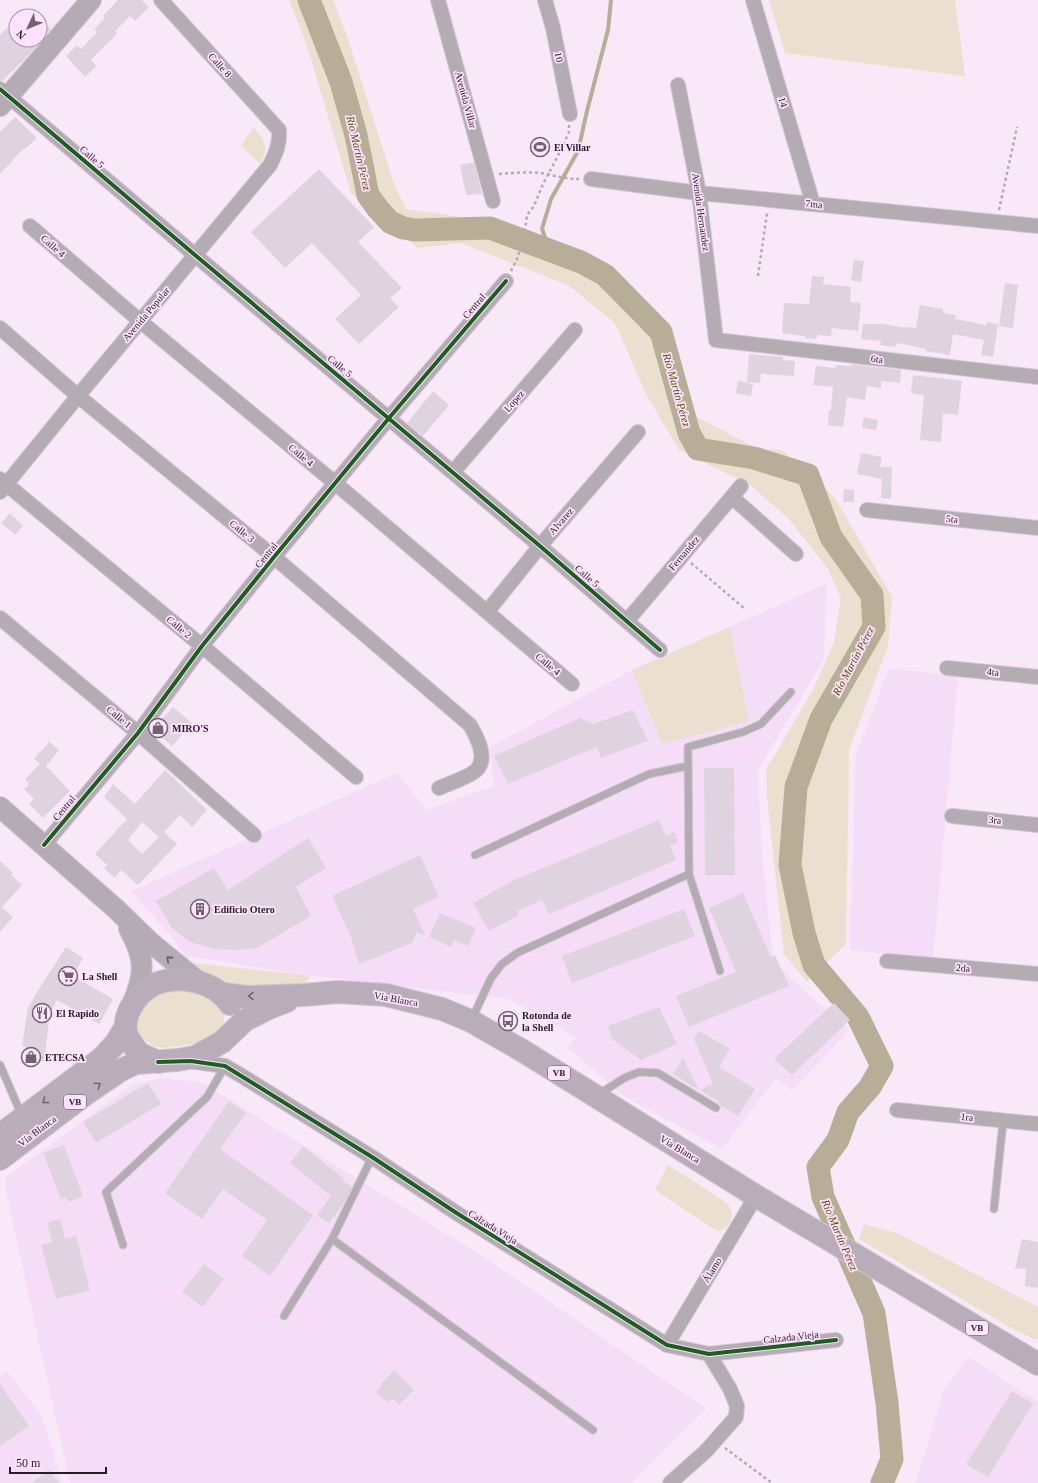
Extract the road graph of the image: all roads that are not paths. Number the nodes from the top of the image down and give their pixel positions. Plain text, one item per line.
1 (90, 0) edge
2 (161, 0) edge
3 (438, 0) edge
4 (546, 0) edge
5 (753, 0) edge
6 (678, 85) dead end
7 (3, 97) edge
8 (570, 114) road end
9 (278, 130) joint
10 (591, 179) dead end
11 (700, 193) junction
12 (493, 201) dead end
13 (813, 204) junction
14 (30, 226) dead end
15 (1038, 226) edge
16 (195, 255) junction
17 (506, 281) dead end
18 (140, 321) junction
19 (0, 328) edge
20 (576, 330) dead end
21 (716, 340) joint
22 (1038, 377) edge
23 (78, 396) junction
24 (389, 418) junction
25 (638, 432) dead end
26 (453, 472) junction
27 (335, 483) junction
28 (2, 485) edge
29 (742, 486) dead end
30 (732, 497) junction
31 (867, 510) dead end
32 (1038, 528) edge
33 (540, 546) junction
34 (796, 554) dead end
35 (274, 557) junction
36 (487, 612) junction
37 (0, 618) edge
38 (627, 621) junction
39 (202, 646) junction
40 (660, 650) dead end
41 (948, 668) dead end
42 (1038, 677) edge
43 (572, 684) dead end
44 (791, 692) dead end
45 (138, 733) junction
46 (688, 766) junction
47 (356, 777) dead end
48 (439, 788) dead end
49 (0, 807) edge
50 (952, 816) dead end
51 (1038, 825) edge
52 (254, 835) dead end
53 (44, 845) junction
54 (475, 856) dead end
55 (689, 874) junction
56 (116, 909) junction
57 (887, 961) dead end
58 (720, 971) dead end
59 (1038, 974) edge
60 (200, 983) junction
61 (220, 993) junction
62 (304, 995) junction
63 (128, 1018) junction
64 (471, 1021) junction
65 (231, 1033) junction
66 (158, 1062) junction
67 (0, 1065) edge
68 (225, 1066) junction
69 (596, 1096) junction
70 (716, 1108) dead end
71 (897, 1110) dead end
72 (23, 1118) junction
73 (1003, 1121) junction
74 (1038, 1124) edge
75 (0, 1134) edge
76 (372, 1157) junction
77 (0, 1159) edge
78 (756, 1196) junction
79 (994, 1209) dead end
80 (332, 1239) junction
81 (122, 1245) dead end
82 (284, 1316) dead end
83 (836, 1340) dead end
84 (667, 1345) junction
85 (709, 1354) junction
86 (1033, 1358) edge
87 (593, 1430) dead end
88 (670, 1483) edge

1 - 7 main road
2 - 9 street, Calle 8
3 - 12 street, Avenida Villar
4 - 8 street, 10
5 - 13 street, 14
6 - 11 street, Avenida Hernandez
7 - 16 street, Calle 5
9 - 16 street, Avenida Popular
10 - 11 street, 7ma
11 - 13 street, 7ma
11 - 21 street, Avenida Hernandez
13 - 15 street, 7ma
14 - 18 street, Calle 4
16 - 18 street, Avenida Popular
16 - 24 street, Calle 5
17 - 24 street, Central
18 - 23 street, Avenida Popular
18 - 27 street, Calle 4
19 - 23 street, Calle 3
20 - 26 street, Lopez
21 - 22 street, 6ta
23 - 28 street, Avenida Popular
23 - 35 street, Calle 3
24 - 26 street, Calle 5
24 - 27 street, Central
25 - 33 street, Alvarez
26 - 33 street, Calle 5
27 - 35 street, Central
27 - 36 street, Calle 4
28 - 39 street, Calle 2
29 - 30 street, Fernandez
30 - 34 street
30 - 38 street, Fernandez
31 - 32 street, 5ta
33 - 36 street, Alvarez
33 - 38 street, Calle 5
35 - 39 street, Central
35 - 48 street, Calle 3
36 - 43 street, Calle 4
37 - 45 street, Calle 1
38 - 40 street, Calle 5
39 - 45 street, Central
39 - 47 street, Calle 2
41 - 42 street, 4ta
44 - 46 lane
45 - 52 street, Calle 1
45 - 53 street, Central
46 - 54 lane
46 - 55 lane
49 - 53 main road
50 - 51 street, 3ra
53 - 56 main road
55 - 58 lane
55 - 64 lane
60 -> 56 main road
56 - 63 main road
57 - 59 street, 2da
60 - 61 main road, VB
60 - 63 main road, VB
62 -> 61 main road, Vía Blanca / VB
61 - 65 main road, VB
62 - 64 main road, Vía Blanca / VB
62 - 65 main road, Vía Blanca / VB
63 - 66 main road
63 -> 72 main road, Vía Blanca / VB
64 - 69 main road, Vía Blanca / VB
65 - 66 main road, VB
65 - 68 street
66 - 68 street, Calzada Vieja
77 -> 66 main road, Vía Blanca / VB
67 - 72 lane
68 - 76 street, Calzada Vieja
68 - 81 lane
69 - 70 lane
69 - 78 main road, Vía Blanca / VB
71 - 73 street, 1ra
72 - 75 main road, Vía Blanca / VB
73 - 74 street, 1ra
73 - 79 lane
76 - 80 lane
76 - 84 street, Calzada Vieja
78 - 84 street, Álamo
78 - 86 main road, Vía Blanca / VB
80 - 82 lane
80 - 87 lane
83 - 85 street, Calzada Vieja
84 - 85 street, Calzada Vieja
85 - 88 street

